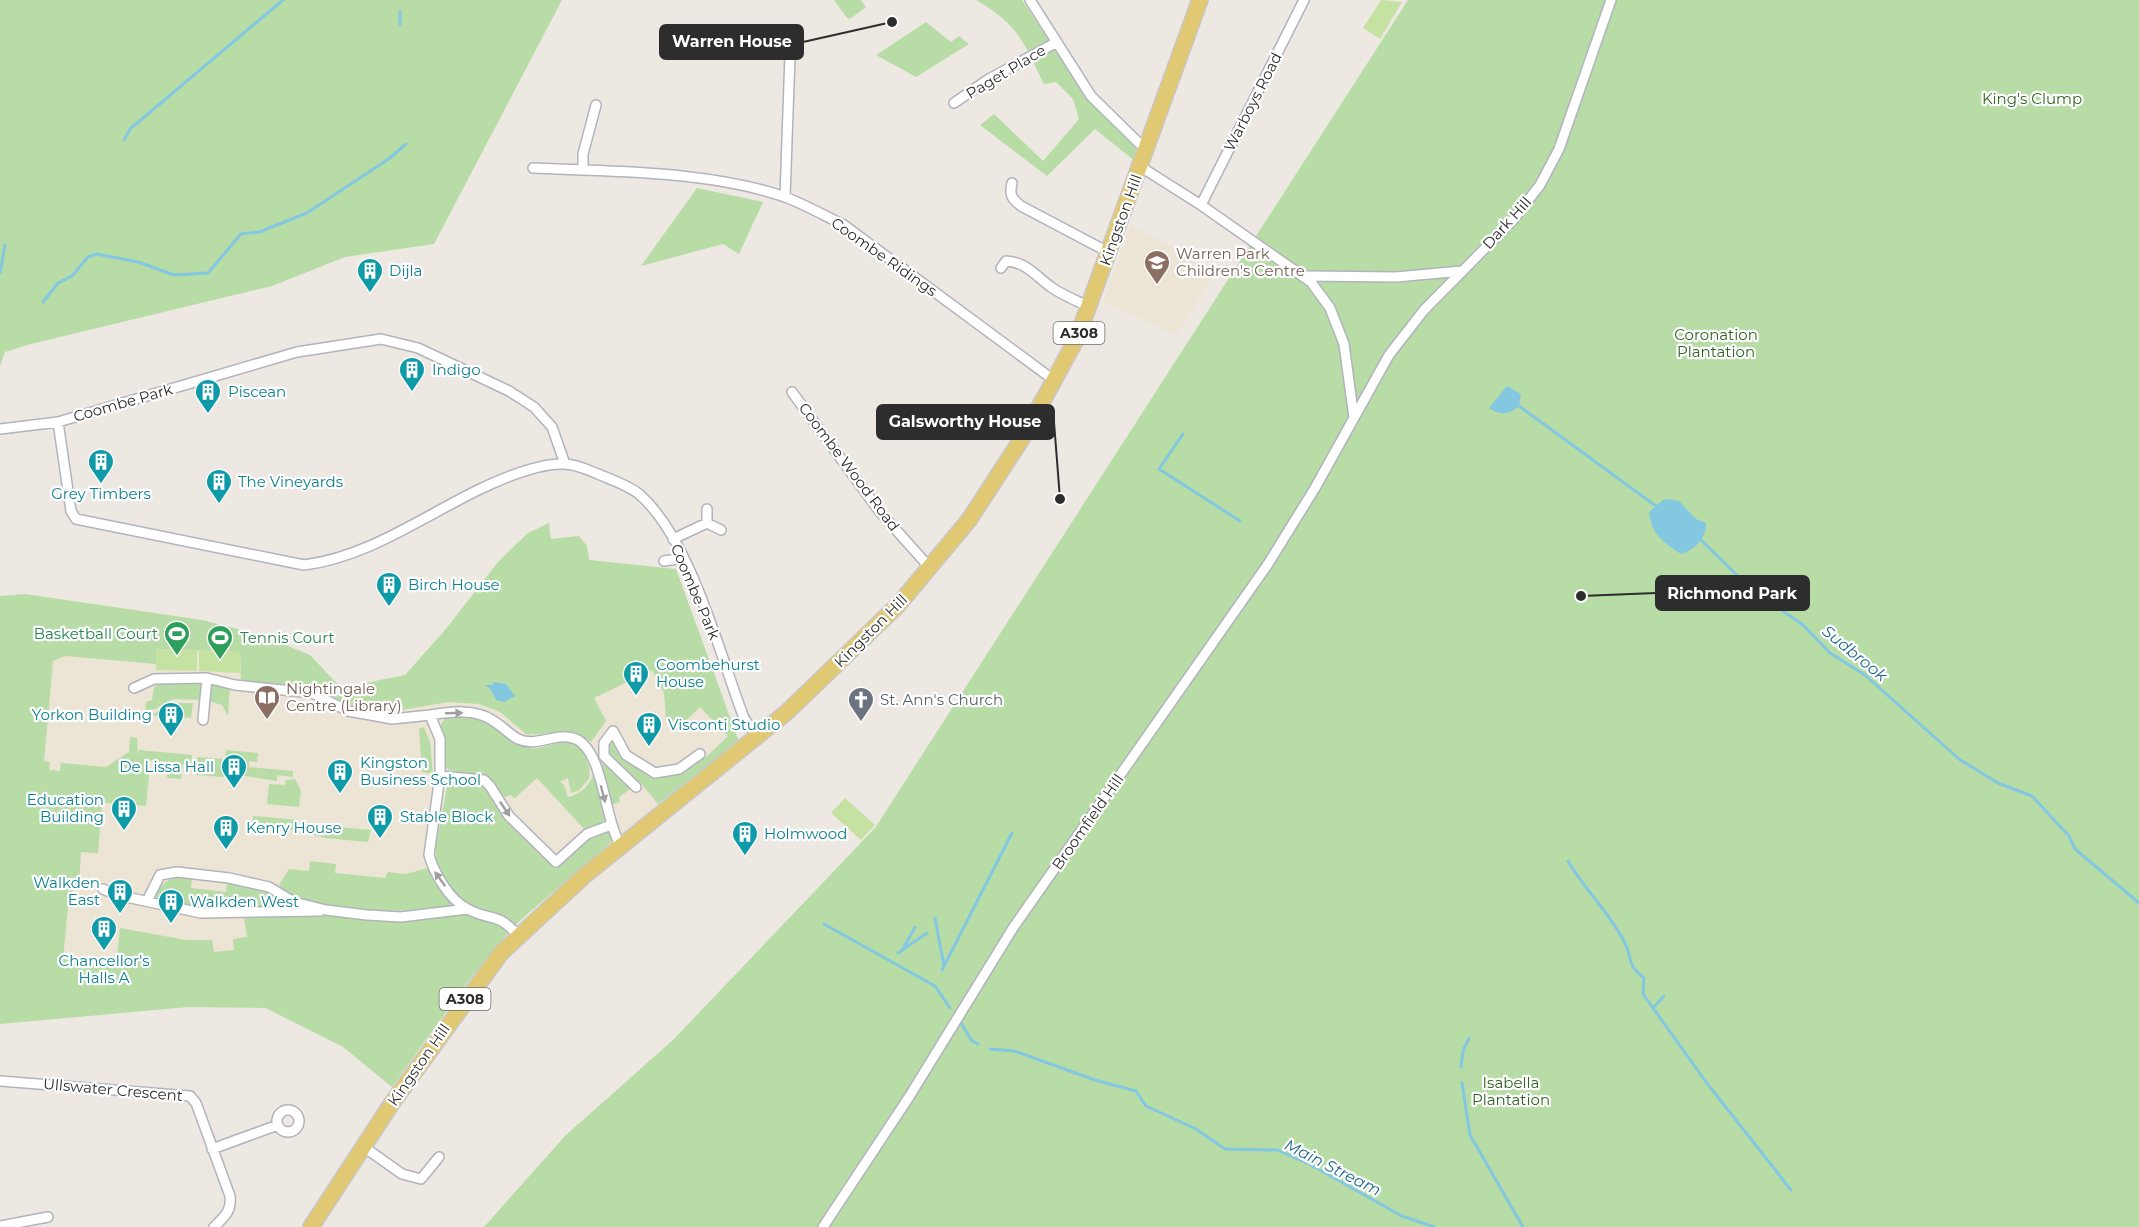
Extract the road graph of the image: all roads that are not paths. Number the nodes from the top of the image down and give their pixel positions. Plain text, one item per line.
1 (1030, 0) edge
2 (1200, 0) edge
3 (1304, 0) edge
4 (1611, 0) edge
5 (1057, 42) junction
6 (790, 55) dead end
7 (954, 103) dead end
8 (596, 105) dead end
9 (1147, 151) junction
10 (1141, 167) junction
11 (533, 168) dead end
12 (583, 170) junction
13 (1012, 183) dead end
14 (785, 197) junction
15 (1201, 205) junction
16 (1110, 253) junction
17 (1001, 268) dead end
18 (1462, 271) junction
19 (1306, 276) junction
20 (1090, 307) junction
21 (1055, 381) junction
22 (792, 392) dead end
23 (1354, 418) junction
24 (58, 422) junction
25 (0, 429) edge
26 (565, 464) junction
27 (707, 509) dead end
28 (706, 523) junction
29 (721, 530) dead end
30 (674, 539) junction
31 (684, 558) junction
32 (664, 561) dead end
33 (931, 569) junction
34 (207, 678) junction
35 (134, 688) dead end
36 (430, 715) junction
37 (203, 720) dead end
38 (757, 737) junction
39 (700, 753) dead end
40 (604, 758) junction
41 (594, 763) junction
42 (440, 776) junction
43 (636, 787) dead end
44 (611, 825) junction
45 (621, 846) junction
46 (103, 889) dead end
47 (147, 901) junction
48 (467, 909) junction
49 (326, 910) junction
50 (518, 935) junction
51 (0, 1082) edge
52 (278, 1125) dead end
53 (366, 1143) junction
54 (212, 1149) junction
55 (439, 1157) dead end
56 (48, 1217) dead end
57 (0, 1226) edge
58 (214, 1227) edge
59 (311, 1227) edge
60 (823, 1227) edge

1 - 5 street
2 - 9 main road, Kingston Hill / A308
3 - 15 street, Warboys Road
4 - 18 street, Dark Hill
5 - 7 street, Paget Place
5 - 9 street
6 - 14 street
8 - 12 street
9 - 10 main road, Kingston Hill / A308
10 - 15 street
10 - 16 main road, Kingston Hill / A308
11 - 12 street, Coombe Ridings
12 - 14 street, Coombe Ridings
13 - 16 street
14 - 21 street, Coombe Ridings
15 - 19 street
16 - 20 main road, Kingston Hill / A308
17 - 20 street
18 - 19 street
18 - 23 street, Dark Hill
19 - 23 street
20 - 21 main road, Kingston Hill / A308
21 - 33 main road, Kingston Hill / A308
22 - 33 street, Coombe Wood Road
23 - 60 street, Broomfield Hill
24 - 25 street
24 - 26 street, Coombe Park
24 - 26 street, Coombe Park
26 - 30 street, Coombe Park
27 - 28 street
28 - 29 street
28 - 30 street
30 - 31 street, Coombe Park
31 - 32 street
31 - 38 street, Coombe Park
33 - 38 main road, Kingston Hill / A308
34 - 35 street
34 - 36 street
34 - 37 street
36 -> 41 street
36 - 42 street
38 - 45 main road, Kingston Hill / A308
39 - 40 street
40 - 41 street
40 - 43 street
41 -> 44 street
42 -> 44 street
48 -> 42 street
44 - 45 street
45 - 50 main road, Kingston Hill / A308
46 - 47 street
47 - 49 street
47 - 49 street
48 - 49 street
48 - 50 street
50 - 53 main road, Kingston Hill / A308
51 - 54 street, Ullswater Crescent
52 - 54 street
53 - 55 street
53 - 59 main road, A308
54 - 58 street, Ullswater Crescent
56 - 57 street

